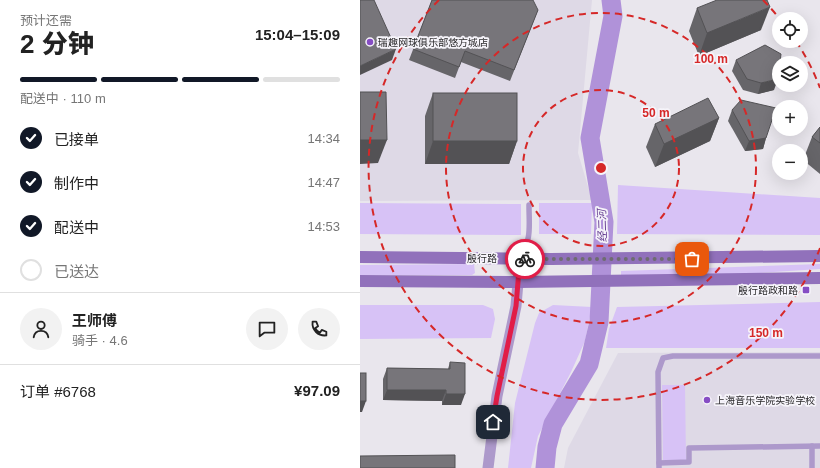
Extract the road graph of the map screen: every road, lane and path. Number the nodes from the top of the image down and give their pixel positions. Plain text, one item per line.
1 (529, 205) dead end
2 (820, 256) edge
3 (360, 257) edge
4 (520, 258) junction
5 (820, 278) edge
6 (360, 281) edge
7 (518, 282) junction
8 (820, 356) edge
9 (812, 446) junction
10 (820, 446) edge
11 (659, 466) edge
12 (488, 468) edge
13 (812, 468) edge

1 - 4 lane
2 - 4 main road, 殷行路
3 - 4 main road, 殷行路
4 - 7 street
5 - 7 main road
6 - 7 main road
7 - 12 street
8 - 11 lane
9 - 10 lane
9 - 11 lane
9 - 13 lane

